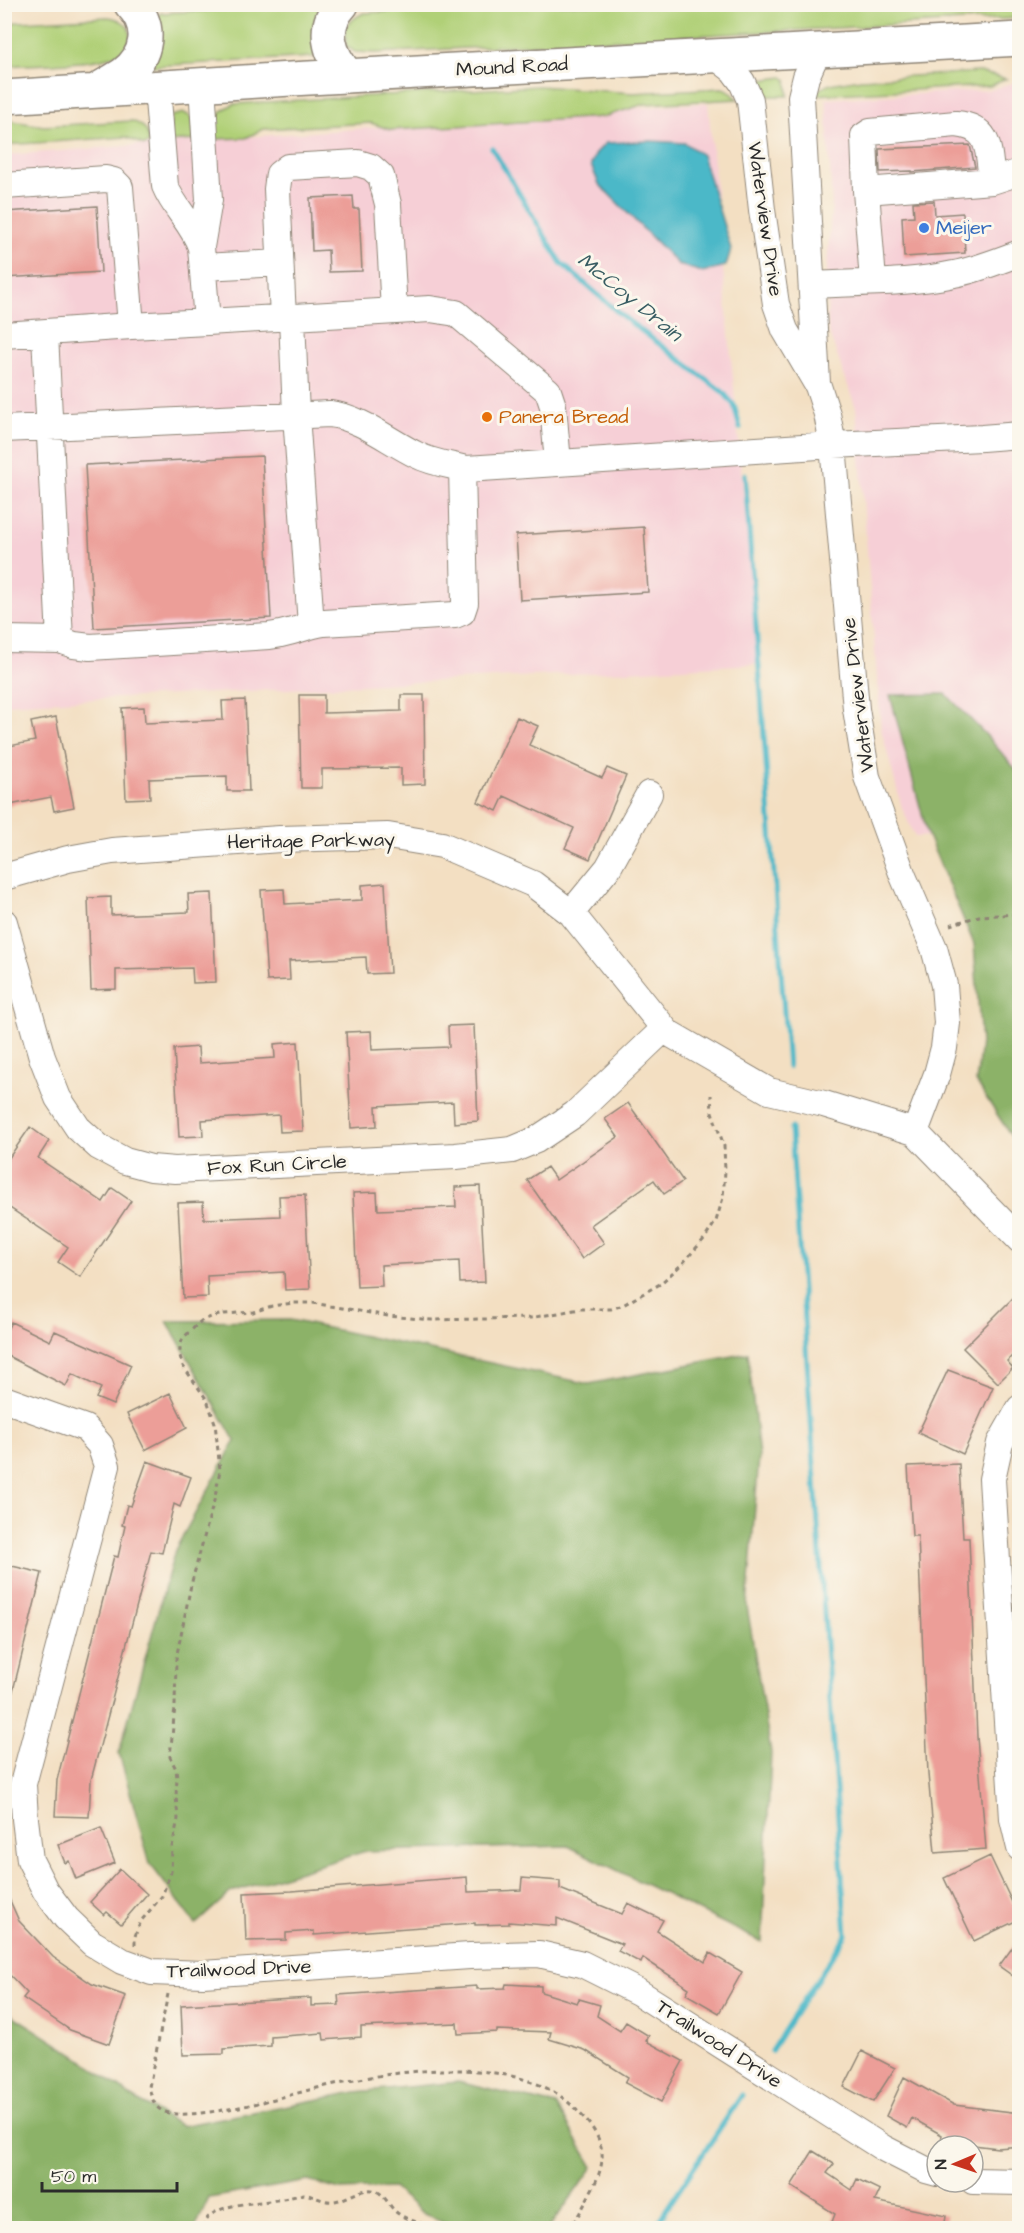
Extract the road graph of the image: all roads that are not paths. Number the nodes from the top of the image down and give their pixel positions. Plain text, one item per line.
1 (131, 4) edge
2 (342, 4) edge
3 (1020, 39) edge
4 (818, 50) junction
5 (715, 56) junction
6 (348, 76) junction
7 (202, 84) junction
8 (157, 87) junction
9 (94, 92) junction
10 (4, 97) edge
11 (1020, 172) edge
12 (992, 181) junction
13 (4, 186) edge
14 (866, 191) junction
15 (1020, 253) edge
16 (202, 257) junction
17 (280, 263) junction
18 (873, 282) junction
19 (812, 285) junction
20 (394, 311) junction
21 (288, 318) junction
22 (207, 322) junction
23 (131, 326) junction
24 (45, 334) junction
25 (4, 335) edge
26 (818, 386) junction
27 (296, 415) junction
28 (51, 426) junction
29 (4, 429) edge
30 (1020, 435) edge
31 (833, 445) junction
32 (558, 463) junction
33 (462, 468) junction
34 (311, 625) junction
35 (4, 639) edge
36 (60, 640) junction
37 (649, 794) dead end
38 (4, 877) edge
39 (571, 913) junction
40 (4, 922) edge
41 (664, 1029) junction
42 (915, 1132) junction
43 (1020, 1240) edge
44 (4, 1399) edge
45 (1020, 1408) edge
46 (1020, 1848) edge
47 (925, 2169) edge
48 (985, 2181) edge
49 (1020, 2182) edge

1 - 9 main road
2 - 6 main road
3 - 4 main road, Mound Road
4 - 5 main road, Mound Road
4 - 19 street, Waterview Drive
5 - 6 main road, Mound Road
5 - 26 street, Waterview Drive
6 - 7 main road, Mound Road
7 - 8 main road, Mound Road
7 - 16 street
8 - 9 main road, Mound Road
8 - 16 street
9 - 10 main road, Mound Road
11 - 12 street
12 - 14 street
12 - 14 street
13 - 23 street
14 - 18 street
15 - 18 street
16 - 17 street
16 - 22 street
17 - 20 street
17 - 21 street
18 - 19 street
19 - 26 street, Waterview Drive
20 - 21 street
20 - 32 street
21 - 22 street
21 - 27 street
22 - 23 street
23 - 24 street
24 - 25 street
24 - 28 street
26 - 31 street, Waterview Drive
27 - 28 street
27 - 33 street
27 - 34 street
28 - 29 street
28 - 36 street
30 - 31 street
31 - 32 street
31 - 42 street, Waterview Drive
32 - 33 street
33 - 34 street
34 - 36 street
35 - 36 street
37 - 39 street
38 - 39 street, Heritage Parkway
39 - 41 street, Heritage Parkway
40 - 41 street, Fox Run Circle
41 - 42 street, Heritage Parkway
42 - 43 street, Heritage Parkway
44 - 47 street, Trailwood Drive
45 - 46 street
48 - 49 street

